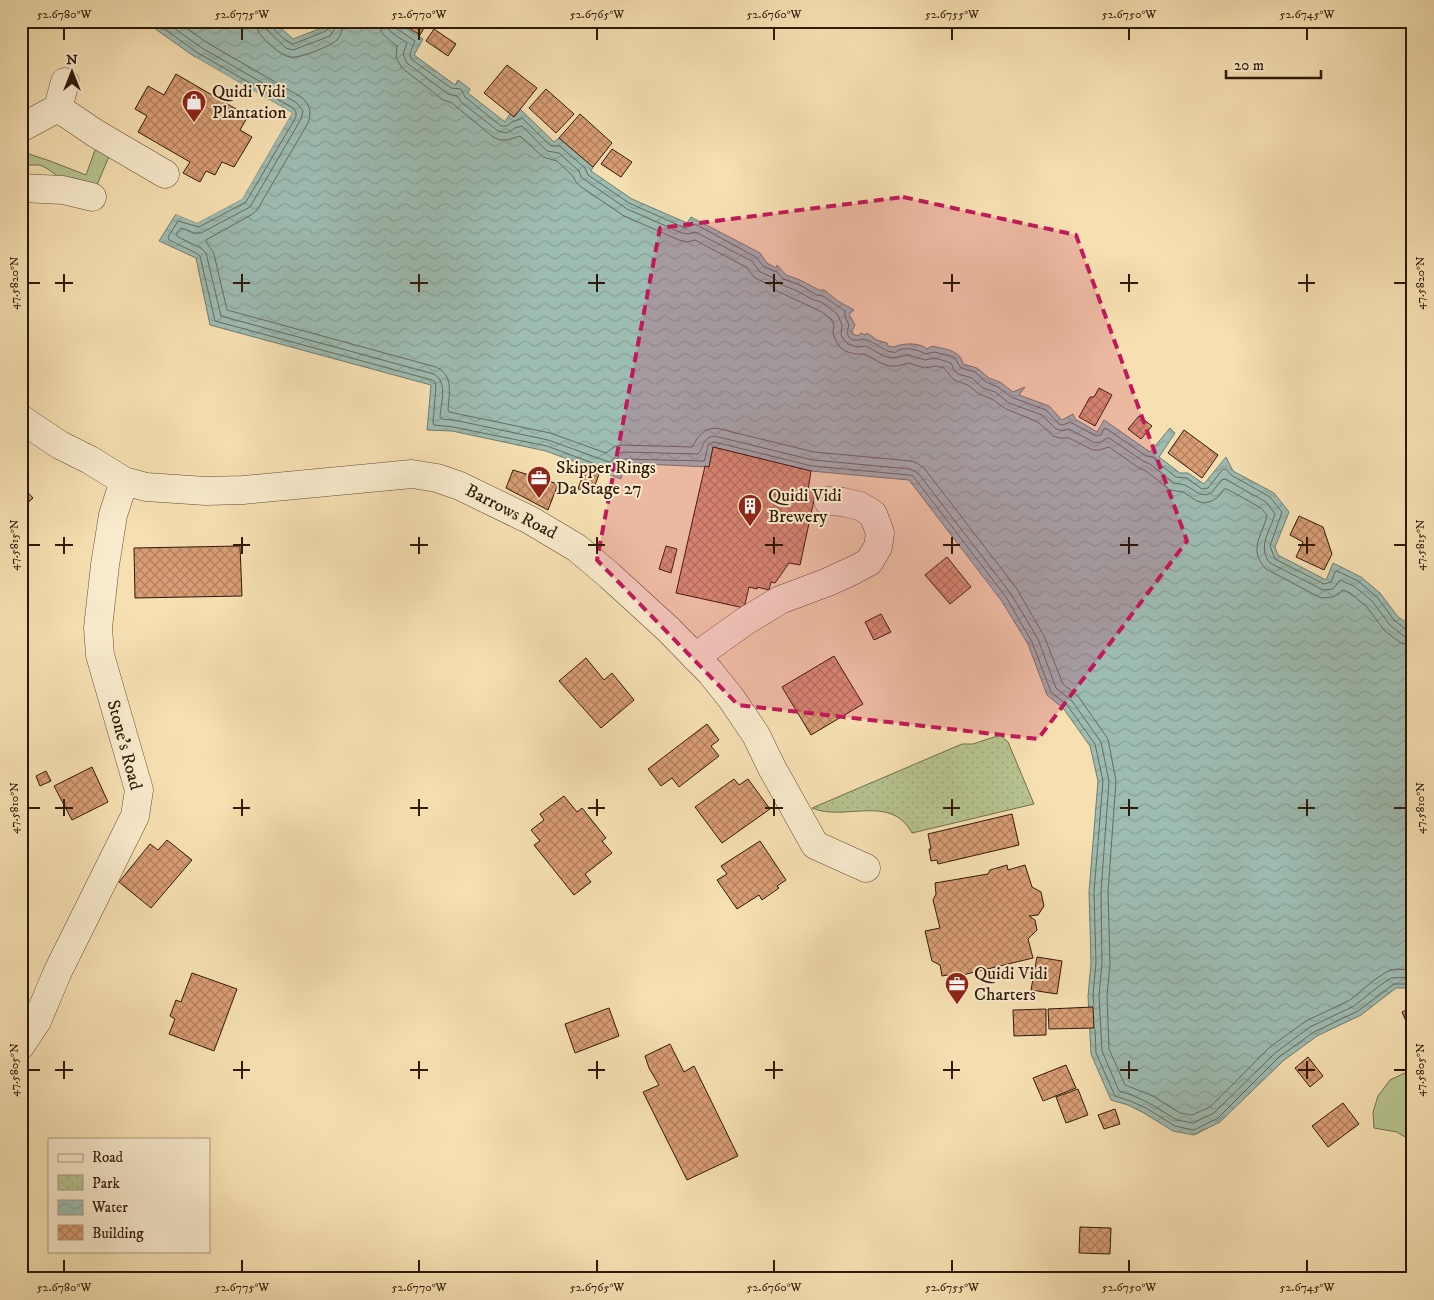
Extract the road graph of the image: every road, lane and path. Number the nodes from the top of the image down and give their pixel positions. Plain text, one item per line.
1 (22, 128) edge
2 (165, 174) dead end
3 (21, 188) edge
4 (92, 197) dead end
5 (21, 419) edge
6 (124, 481) junction
7 (828, 501) dead end
8 (695, 656) junction
9 (866, 868) dead end
10 (21, 1045) edge

1 - 2 street
3 - 4 street
5 - 6 street, Barrows Road
6 - 8 street, Barrows Road
6 - 10 street, Stone's Road
7 - 8 street
8 - 9 street, Barrows Road

